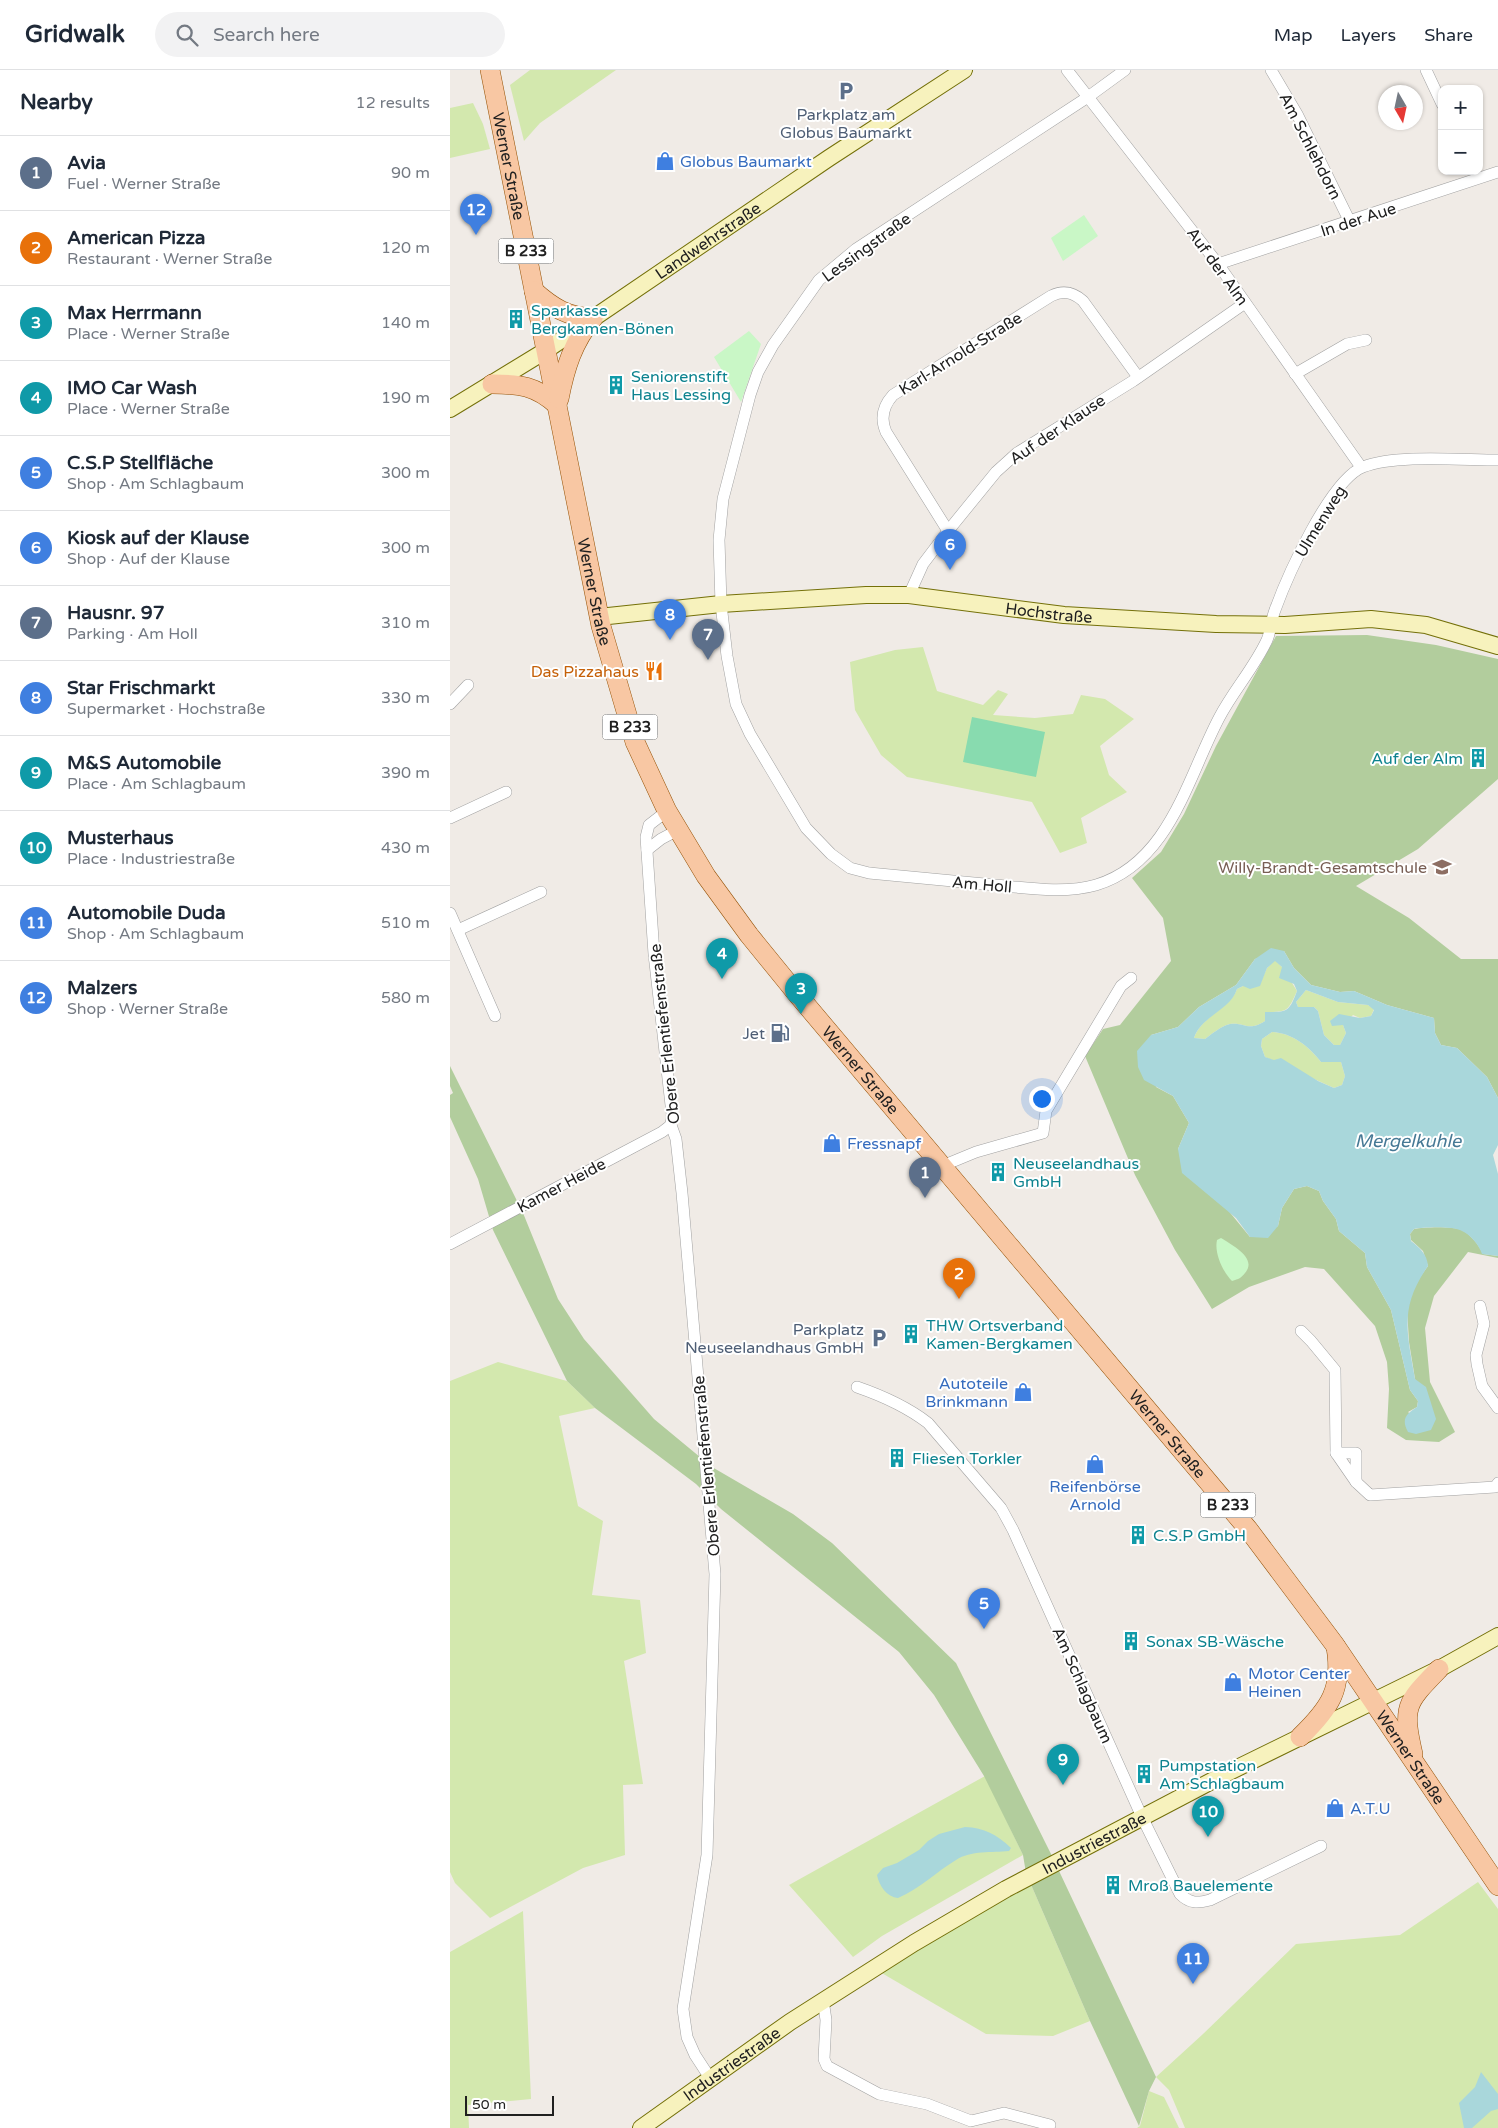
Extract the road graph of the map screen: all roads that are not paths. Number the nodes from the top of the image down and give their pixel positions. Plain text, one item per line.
1 (490, 70) edge
2 (964, 70) edge
3 (1067, 70) edge
4 (1125, 70) edge
5 (1271, 70) edge
6 (1426, 70) edge
7 (1438, 96) edge
8 (1088, 97) junction
9 (1498, 172) edge
10 (1476, 176) edge
11 (1350, 222) junction
12 (1218, 264) junction
13 (534, 291) junction
14 (1245, 303) junction
15 (594, 318) junction
16 (1366, 340) dead end
17 (546, 350) junction
18 (1296, 374) junction
19 (1138, 377) junction
20 (492, 384) junction
21 (557, 405) junction
22 (450, 409) edge
23 (1498, 460) edge
24 (1361, 467) junction
25 (948, 531) junction
26 (909, 595) junction
27 (721, 604) junction
28 (599, 617) junction
29 (1271, 626) junction
30 (1498, 646) edge
31 (468, 685) dead end
32 (450, 704) edge
33 (506, 792) dead end
34 (667, 812) junction
35 (450, 818) edge
36 (678, 830) junction
37 (647, 850) junction
38 (541, 892) dead end
39 (450, 913) edge
40 (458, 930) junction
41 (1131, 978) dead end
42 (495, 1016) dead end
43 (671, 1125) junction
44 (942, 1166) junction
45 (450, 1244) edge
46 (1480, 1306) dead end
47 (1301, 1331) dead end
48 (857, 1387) dead end
49 (1498, 1408) edge
50 (1336, 1453) junction
51 (1356, 1482) junction
52 (1498, 1483) edge
53 (1498, 1636) edge
54 (1335, 1645) junction
55 (1439, 1669) junction
56 (1374, 1702) junction
57 (1300, 1737) junction
58 (1416, 1765) junction
59 (1142, 1817) junction
60 (1321, 1846) dead end
61 (1498, 1886) edge
62 (823, 2000) junction
63 (710, 2078) junction
64 (1050, 2125) dead end
65 (641, 2128) edge

1 - 13 main road, Werner Straße / B 233
2 - 15 street, Landwehrstraße
3 - 8 street, Auf der Alm
4 - 8 street, Lessingstraße
5 - 11 street, Am Schlehdorn
6 - 7 street
8 - 12 street, Auf der Alm
8 - 27 street, Lessingstraße
9 - 10 street, In der Aue
10 - 11 street, In der Aue
11 - 12 street, In der Aue
12 - 14 street, Auf der Alm
13 - 15 main road
13 - 17 main road, Werner Straße / B 233
14 - 18 street, Auf der Alm
14 - 19 street, Auf der Klause
15 - 17 street, Landwehrstraße
15 - 21 main road
16 - 18 street
17 - 20 street, Landwehrstraße
17 - 21 main road, Werner Straße / B 233
18 - 24 street, Auf der Alm
19 - 25 street, Auf der Klause
19 - 25 street, Karl-Arnold-Straße
20 - 21 main road
20 - 22 street, Landwehrstraße
21 - 28 main road, Werner Straße / B 233
23 - 24 street
24 - 29 street, Ulmenweg
25 - 26 street, Auf der Klause
26 - 27 street, Hochstraße
26 - 29 street, Hochstraße
27 - 28 street, Hochstraße
27 - 29 street, Am Holl
28 - 34 main road, Werner Straße / B 233
29 - 30 street, Hochstraße
31 - 32 street
33 - 35 street
34 - 36 main road, Werner Straße / B 233
34 - 37 street, Obere Erlentiefenstraße
36 - 37 street
36 - 44 main road, Werner Straße / B 233
37 - 43 street, Obere Erlentiefenstraße
38 - 40 street
39 - 40 street
40 - 42 street
41 - 44 street
43 - 45 street, Kamer Heide
43 - 63 street, Obere Erlentiefenstraße
44 - 54 main road, Werner Straße / B 233
46 - 49 street
47 - 50 street
48 - 59 street, Am Schlagbaum
50 - 51 street
50 - 51 street
51 - 52 street
53 - 55 street, Industriestraße
54 - 56 main road, Werner Straße / B 233
54 - 57 main road
55 - 56 street, Industriestraße
55 - 58 main road
56 - 57 street, Industriestraße
56 - 58 main road, Werner Straße / B 233
57 - 59 street, Industriestraße
58 - 61 main road, Werner Straße / B 233
59 - 60 street, Am Schlagbaum
59 - 62 street, Industriestraße
62 - 63 street, Industriestraße
62 - 64 street
63 - 65 street, Industriestraße

